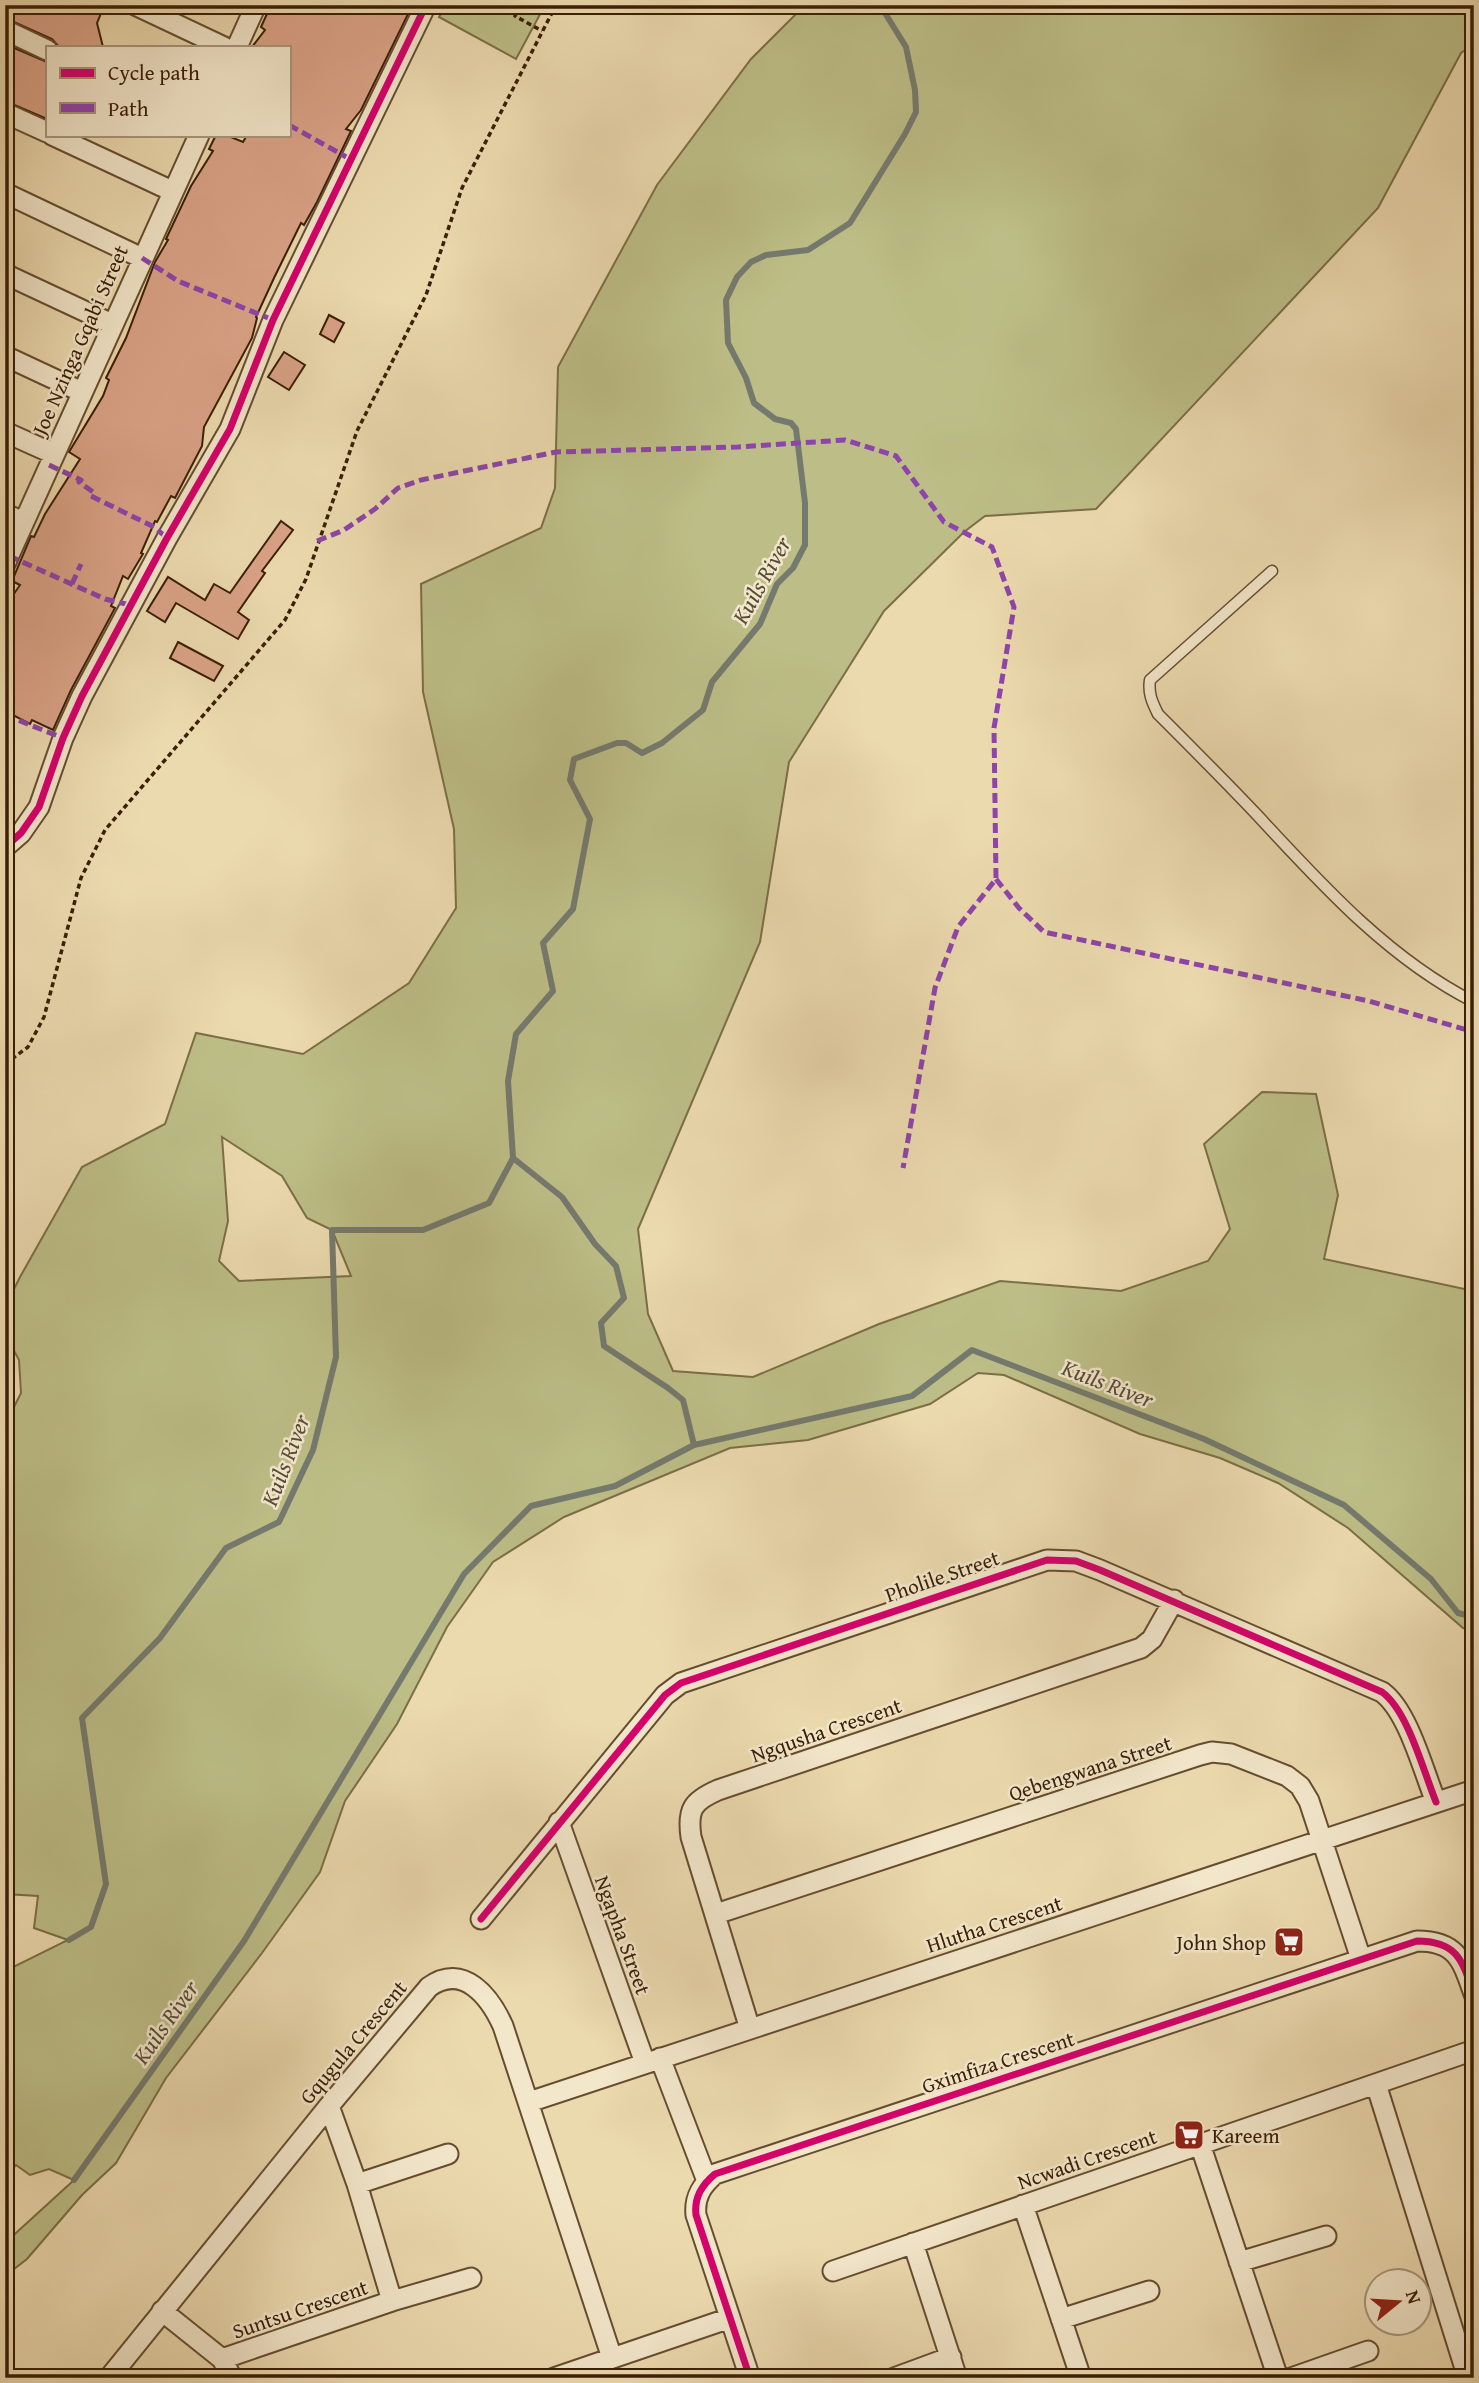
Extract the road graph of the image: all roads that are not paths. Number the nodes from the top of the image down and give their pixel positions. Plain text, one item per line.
1 (135, 5) edge
2 (256, 5) edge
3 (426, 5) edge
4 (5, 30) edge
5 (222, 46) edge
6 (237, 46) edge
7 (46, 50) edge
8 (5, 113) edge
9 (46, 132) edge
10 (54, 136) edge
11 (199, 136) edge
12 (172, 191) junction
13 (5, 193) edge
14 (142, 258) junction
15 (5, 274) edge
16 (112, 324) junction
17 (5, 356) edge
18 (82, 392) junction
19 (5, 432) edge
20 (54, 454) junction
21 (5, 514) edge
22 (24, 522) junction
23 (5, 564) edge
24 (1272, 571) dead end
25 (5, 848) edge
26 (1474, 1002) edge
27 (1174, 1600) junction
28 (1474, 1790) edge
29 (1436, 1802) junction
30 (559, 1822) junction
31 (1323, 1839) junction
32 (716, 1914) junction
33 (481, 1919) dead end
34 (1361, 1959) junction
35 (1474, 1994) edge
36 (750, 2029) junction
37 (1474, 2050) edge
38 (652, 2061) junction
39 (1376, 2084) junction
40 (529, 2102) junction
41 (329, 2106) junction
42 (1200, 2144) junction
43 (448, 2154) dead end
44 (707, 2181) junction
45 (357, 2183) junction
46 (1023, 2205) junction
47 (1326, 2236) dead end
48 (913, 2243) junction
49 (1240, 2262) junction
50 (833, 2271) dead end
51 (471, 2278) dead end
52 (1149, 2291) dead end
53 (392, 2301) junction
54 (162, 2311) junction
55 (730, 2318) junction
56 (1061, 2319) junction
57 (1368, 2351) dead end
58 (951, 2357) junction
59 (612, 2358) junction
60 (222, 2359) junction
61 (109, 2378) edge
62 (232, 2378) edge
63 (554, 2378) edge
64 (750, 2378) edge
65 (894, 2378) edge
66 (957, 2378) edge
67 (1081, 2378) edge
68 (1278, 2378) edge
69 (1291, 2378) edge
70 (1468, 2378) edge

1 - 5 street
2 - 6 street
3 - 25 street
4 - 7 street
8 - 9 street
10 - 12 street
11 - 12 street, Joe Nzinga Gqabi Street
12 - 14 street, Joe Nzinga Gqabi Street
13 - 14 street
14 - 16 street, Joe Nzinga Gqabi Street
15 - 16 street
16 - 18 street, Joe Nzinga Gqabi Street
17 - 18 street
18 - 20 street, Joe Nzinga Gqabi Street
19 - 20 street
20 - 22 street, Joe Nzinga Gqabi Street
21 - 22 street
22 - 23 street, Joe Nzinga Gqabi Street
24 - 26 lane
27 - 29 street, Pholile Street
27 - 30 street, Pholile Street
27 - 32 street, Ngqusha Crescent
28 - 29 street, Hlutha Crescent
29 - 31 street, Hlutha Crescent
30 - 33 street, Pholile Street
30 - 38 street, Ngapha Street
31 - 32 street, Qebengwana Street
31 - 34 street, Qebengwana Street
31 - 36 street, Hlutha Crescent
32 - 36 street, Ngqusha Crescent
34 - 35 street, Gximfiza Crescent
34 - 44 street, Gximfiza Crescent
36 - 38 street, Hlutha Crescent
37 - 39 street, Ncwadi Crescent
38 - 40 street, Hlutha Crescent
38 - 44 street, Ngapha Street
39 - 42 street, Ncwadi Crescent
39 - 70 street
40 - 41 street, Gqugula Crescent
40 - 59 street, Gqugula Crescent
41 - 45 street, Suntsu Crescent
41 - 54 street, Gqugula Crescent
42 - 46 street, Ncwadi Crescent
42 - 49 street
43 - 45 street
44 - 55 street
45 - 53 street, Suntsu Crescent
46 - 48 street, Ncwadi Crescent
46 - 56 street
47 - 49 street
48 - 50 street, Ncwadi Crescent
48 - 58 street
49 - 68 street
51 - 53 street, Suntsu Crescent
52 - 56 street
53 - 60 street, Suntsu Crescent
54 - 60 street
54 - 61 street, Gqugula Crescent
55 - 59 street
55 - 64 street
56 - 67 street
57 - 69 street
58 - 65 street
58 - 66 street
59 - 63 street
60 - 62 street

